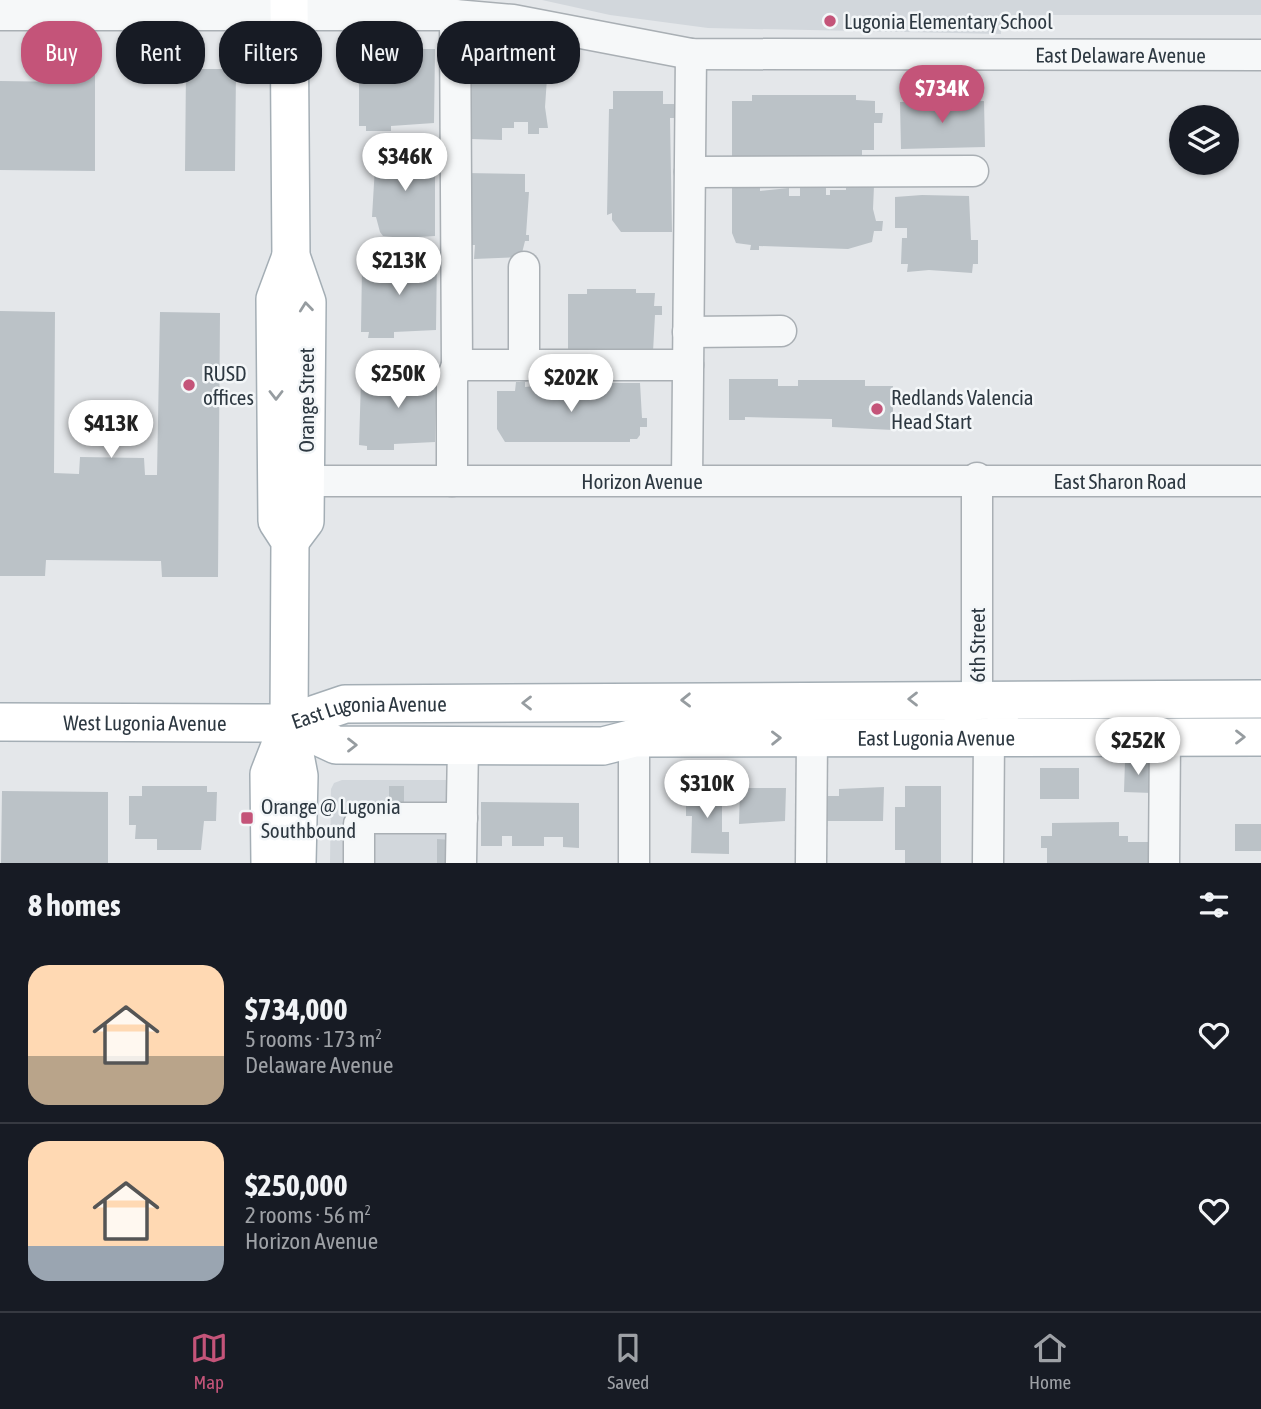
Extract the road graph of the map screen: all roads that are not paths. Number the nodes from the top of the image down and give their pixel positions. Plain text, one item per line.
1 (289, 7) edge
2 (110, 8) edge
3 (0, 15) edge
4 (455, 15) junction
5 (691, 54) junction
6 (1261, 55) edge
7 (973, 171) dead end
8 (690, 172) junction
9 (291, 256) junction
10 (524, 267) dead end
11 (781, 331) dead end
12 (688, 332) junction
13 (457, 365) junction
14 (524, 365) junction
15 (688, 365) junction
16 (978, 478) junction
17 (687, 480) junction
18 (306, 481) junction
19 (452, 481) junction
20 (1261, 481) edge
21 (290, 541) junction
22 (978, 698) junction
23 (1261, 699) edge
24 (1080, 700) junction
25 (0, 722) edge
26 (289, 723) junction
27 (812, 737) junction
28 (877, 737) junction
29 (989, 737) junction
30 (1165, 737) junction
31 (1261, 737) edge
32 (634, 738) junction
33 (463, 745) junction
34 (461, 818) junction
35 (270, 863) edge
36 (297, 863) edge
37 (359, 863) edge
38 (461, 863) edge
39 (634, 863) edge
40 (811, 863) edge
41 (988, 863) edge
42 (1164, 863) edge

1 - 2 street, East Delaware Avenue
1 - 4 street, East Delaware Avenue
1 - 9 main road, Orange Street
2 - 3 street, East Delaware Avenue
4 - 5 street, East Delaware Avenue
4 - 13 street
5 - 6 street, East Delaware Avenue
5 - 8 street
7 - 8 street
8 - 12 street
18 -> 9 main road, Orange Street
9 -> 21 main road, Orange Street
10 - 14 street
11 - 12 street
12 - 15 street
13 - 14 street
13 - 19 street
14 - 15 street
15 - 17 street
16 - 17 street, Horizon Avenue
16 - 20 street, East Sharon Road
16 - 22 street, 6th Street
17 - 19 street, Horizon Avenue
18 - 19 street, Horizon Avenue
18 - 21 main road, Orange Street
21 - 26 main road, Orange Street
22 - 24 main road, East Lugonia Avenue
22 -> 26 main road, East Lugonia Avenue
22 - 28 street, 6th Street
23 - 24 main road, East Lugonia Avenue
24 - 29 street
25 - 26 main road, West Lugonia Avenue
26 -> 33 main road, East Lugonia Avenue
26 - 35 main road, Orange Street
26 - 36 main road, Orange Street
27 - 28 main road, East Lugonia Avenue
32 -> 27 main road, East Lugonia Avenue
27 - 40 street
28 - 29 main road, East Lugonia Avenue
29 - 30 main road, East Lugonia Avenue
29 - 41 street
30 -> 31 main road, East Lugonia Avenue
30 - 42 street
32 - 33 main road, East Lugonia Avenue
32 - 39 street
33 - 34 street
34 - 37 street
34 - 38 street

